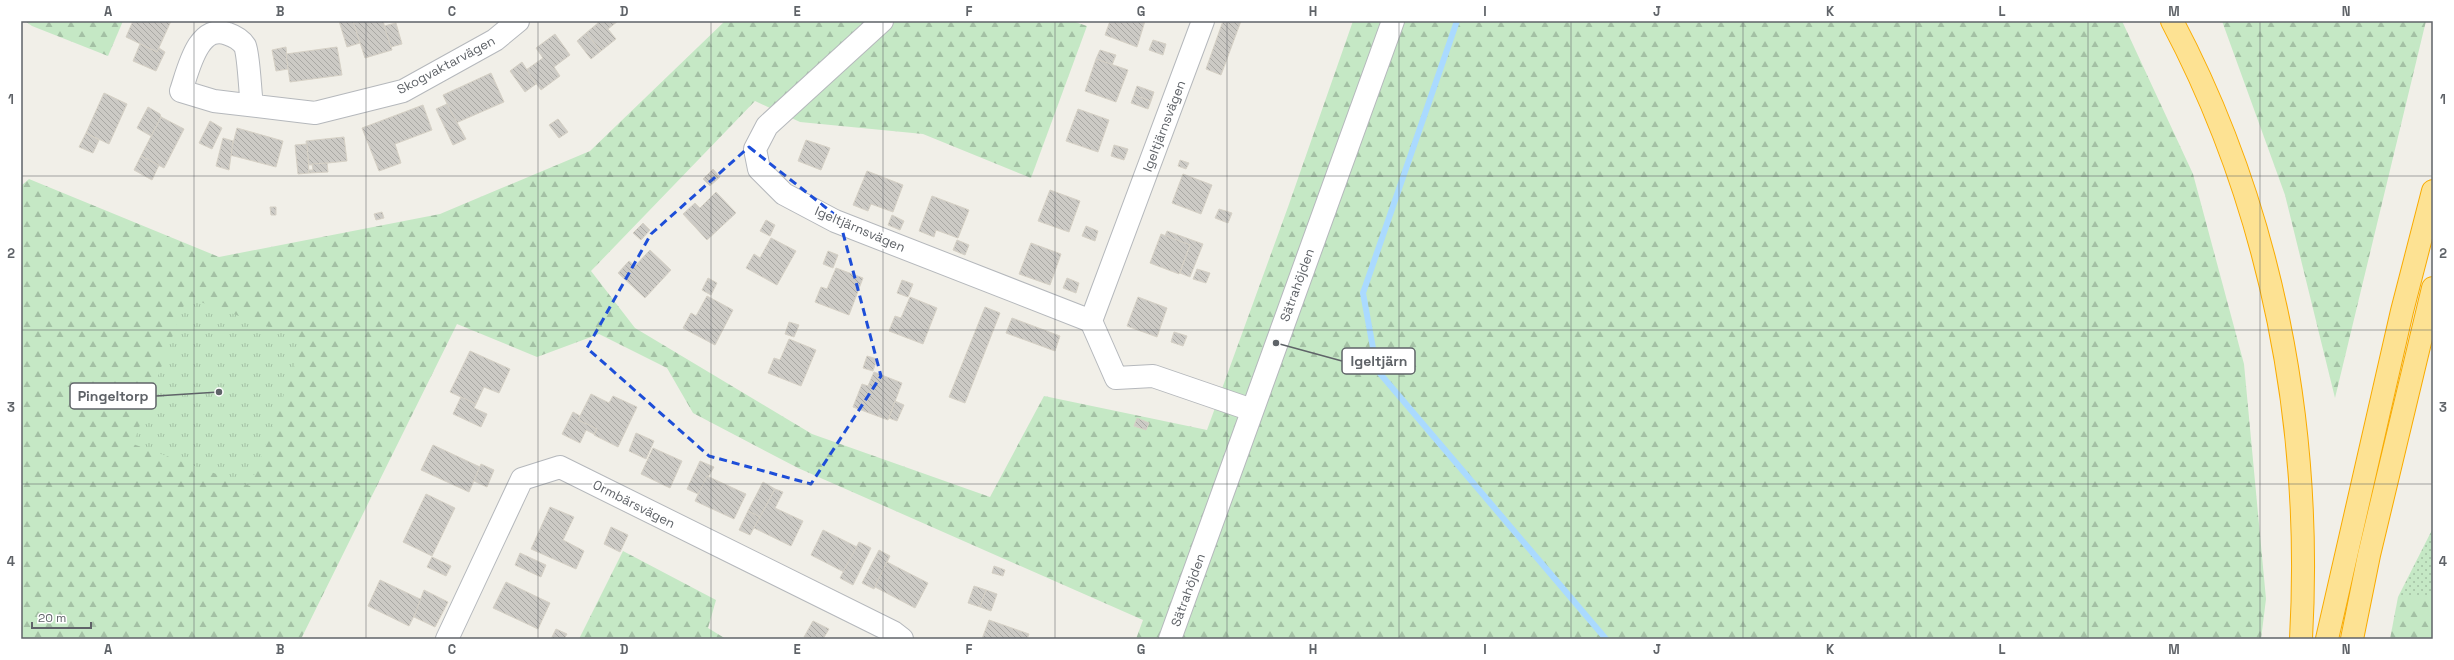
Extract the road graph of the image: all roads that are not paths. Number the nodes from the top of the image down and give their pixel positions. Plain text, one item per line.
1 (518, 21) edge
2 (882, 21) edge
3 (1203, 21) edge
4 (1393, 21) edge
5 (2172, 21) edge
6 (252, 105) dead end
7 (2433, 191) edge
8 (2433, 288) edge
9 (1091, 321) junction
10 (1252, 410) junction
11 (447, 639) edge
12 (902, 639) edge
13 (1170, 639) edge
14 (2301, 639) edge
15 (2327, 639) edge
16 (2352, 639) edge

1 - 6 street, Skogvaktarvägen
2 - 9 street, Igeltjärnsvägen
3 - 9 street, Igeltjärnsvägen
4 - 10 street, Sätrahöjden
5 - 14 highway
7 - 15 highway
8 - 16 highway
9 - 10 street
10 - 13 street, Sätrahöjden
11 - 12 street, Ormbärsvägen

